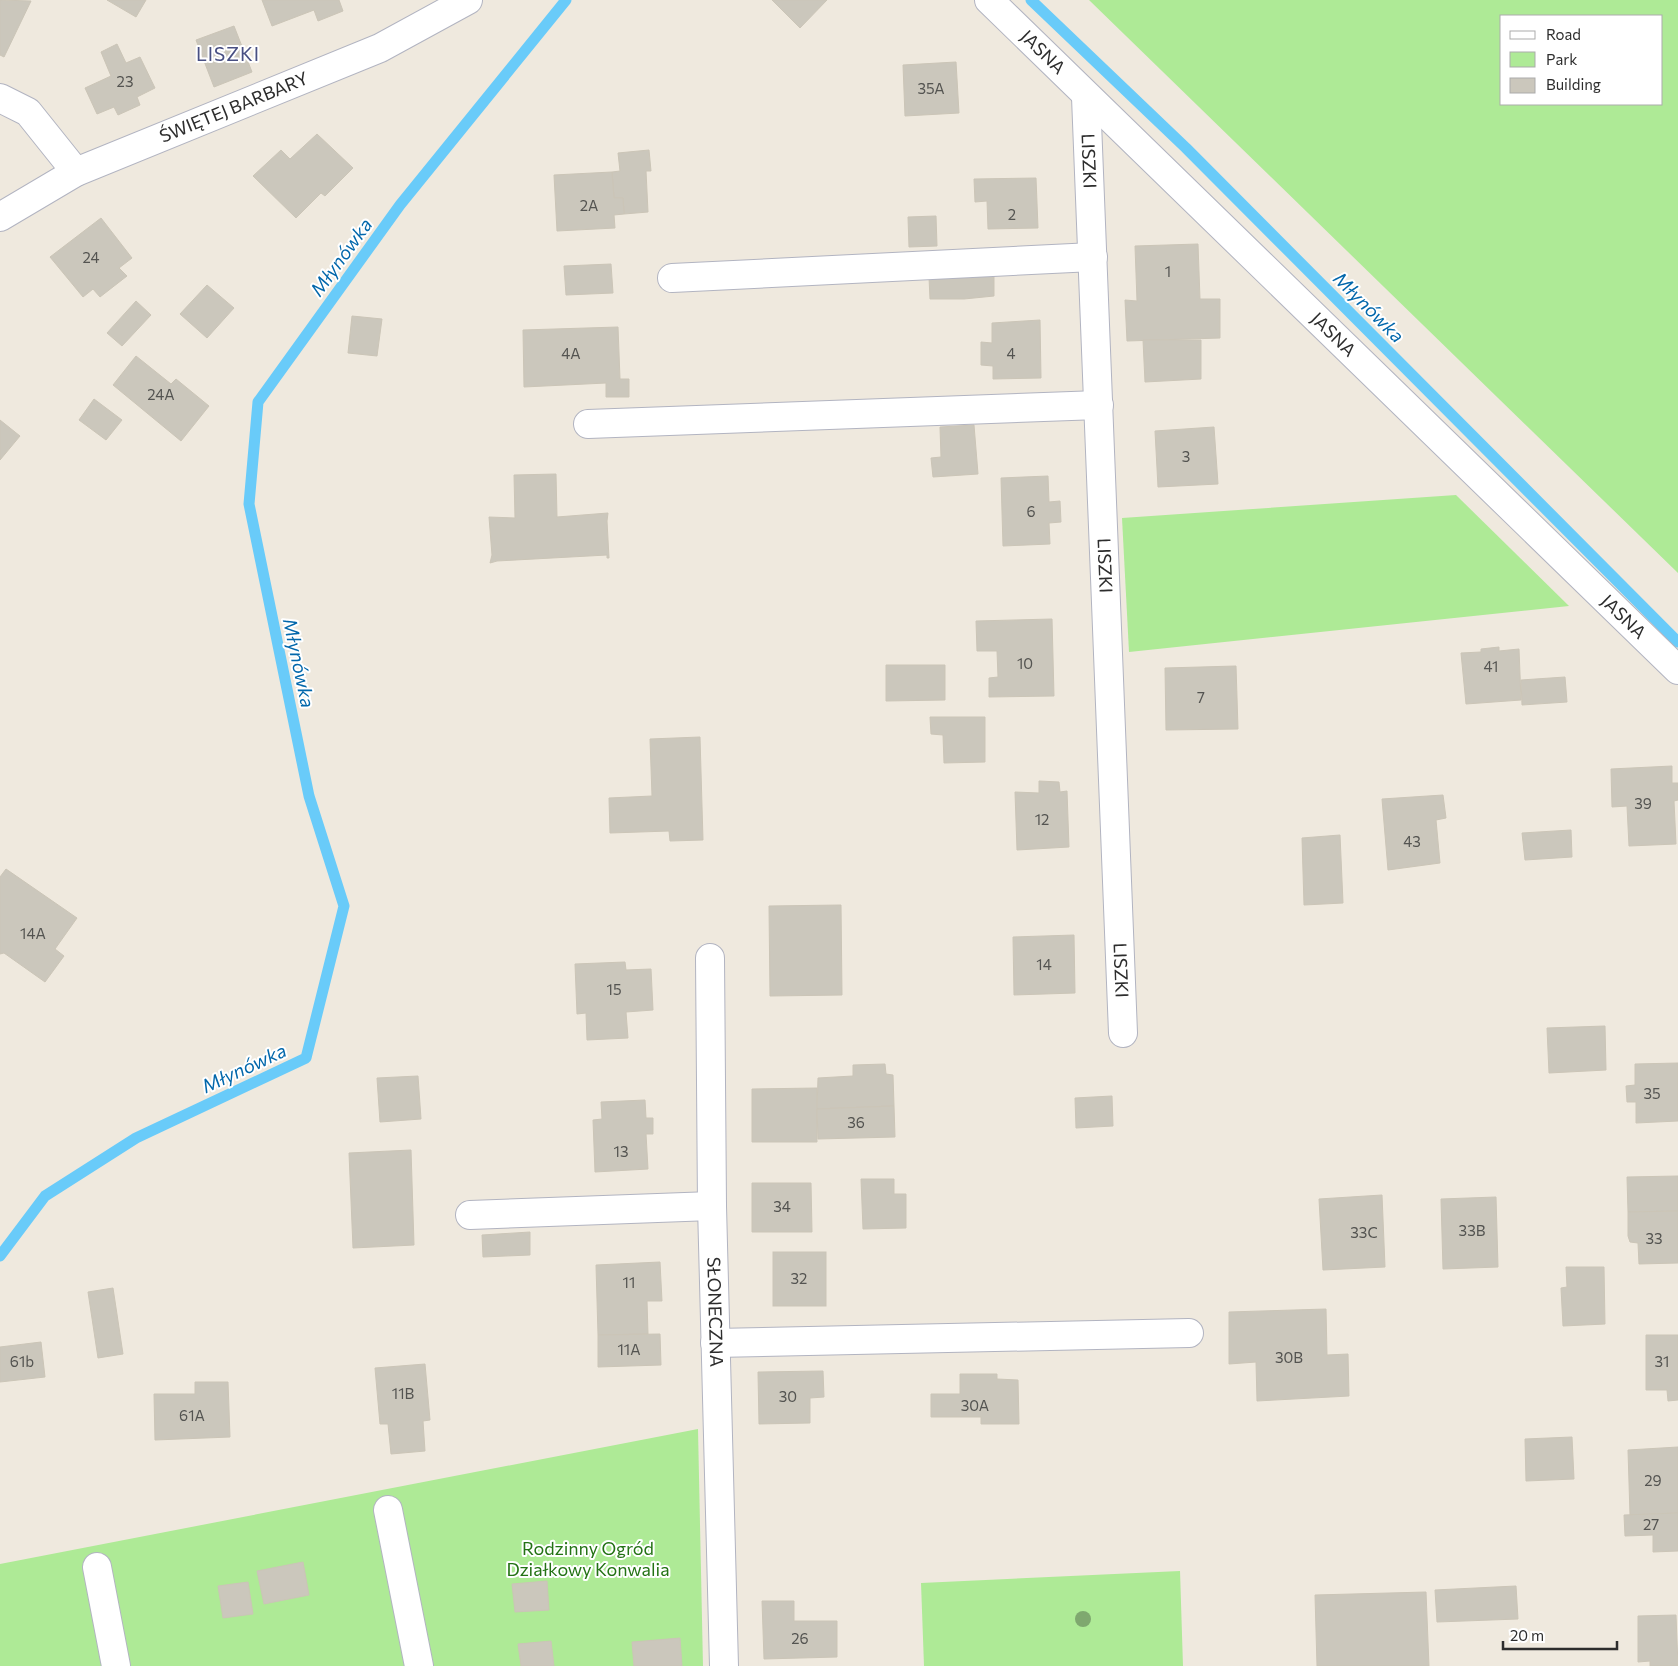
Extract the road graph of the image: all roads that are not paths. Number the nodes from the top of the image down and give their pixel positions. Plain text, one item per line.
1 (468, 0) edge
2 (989, 0) edge
3 (1086, 97) junction
4 (0, 98) edge
5 (76, 172) junction
6 (0, 217) edge
7 (1093, 257) junction
8 (672, 278) dead end
9 (1099, 405) junction
10 (588, 424) dead end
11 (1678, 670) edge
12 (710, 958) dead end
13 (1123, 1033) dead end
14 (712, 1206) junction
15 (470, 1215) dead end
16 (1188, 1333) dead end
17 (715, 1343) junction
18 (388, 1510) dead end
19 (97, 1567) dead end
20 (116, 1666) edge
21 (419, 1666) edge
22 (724, 1666) edge

1 - 5 street, ŚWIĘTEJ BARBARY
2 - 3 street, JASNA
3 - 7 street, LISZKI
3 - 11 street, JASNA
4 - 5 street
5 - 6 street, ŚWIĘTEJ BARBARY
7 - 8 street
7 - 9 street, LISZKI
9 - 10 street
9 - 13 street, LISZKI
12 - 14 street, SŁONECZNA
14 - 15 street
14 - 17 street, SŁONECZNA
16 - 17 street
17 - 22 street, SŁONECZNA
18 - 21 street
19 - 20 street

